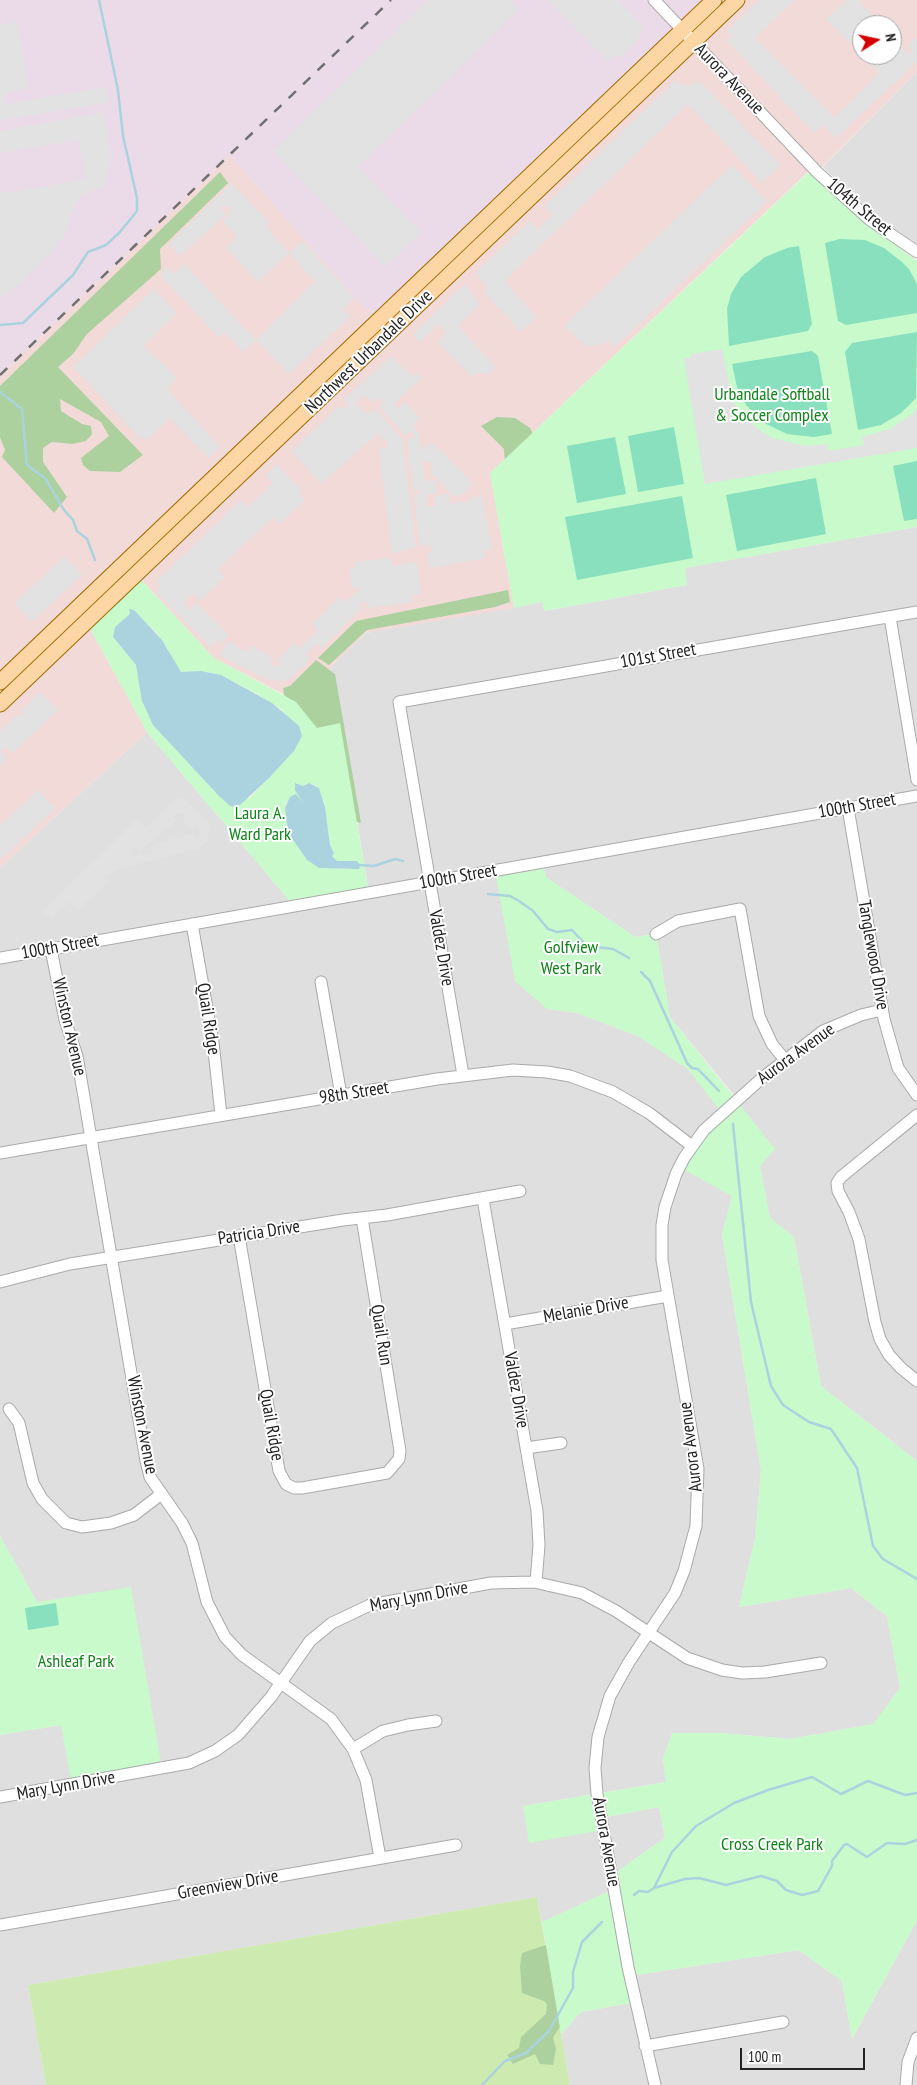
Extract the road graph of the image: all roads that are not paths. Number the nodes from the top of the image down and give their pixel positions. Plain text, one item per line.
1 (654, 0) edge
2 (714, 0) edge
3 (737, 0) edge
4 (683, 30) junction
5 (694, 42) junction
6 (804, 158) joint
7 (917, 252) edge
8 (917, 612) edge
9 (890, 617) junction
10 (0, 682) edge
11 (399, 702) joint
12 (0, 704) edge
13 (917, 780) edge
14 (917, 796) edge
15 (848, 808) junction
16 (430, 882) junction
17 (192, 924) junction
18 (656, 934) dead end
19 (51, 949) junction
20 (0, 958) edge
21 (321, 982) dead end
22 (882, 1010) junction
23 (785, 1060) junction
24 (463, 1075) junction
25 (342, 1095) junction
26 (917, 1095) edge
27 (221, 1115) junction
28 (917, 1115) edge
29 (92, 1138) junction
30 (692, 1146) junction
31 (0, 1152) edge
32 (520, 1191) dead end
33 (483, 1199) junction
34 (362, 1218) junction
35 (239, 1236) junction
36 (112, 1256) junction
37 (0, 1282) edge
38 (668, 1296) junction
39 (505, 1324) junction
40 (917, 1381) edge
41 (9, 1409) dead end
42 (562, 1443) dead end
43 (526, 1448) junction
44 (400, 1451) joint
45 (160, 1495) junction
46 (536, 1582) junction
47 (650, 1633) junction
48 (821, 1663) dead end
49 (280, 1682) junction
50 (436, 1721) dead end
51 (353, 1750) junction
52 (0, 1797) edge
53 (456, 1845) dead end
54 (380, 1858) junction
55 (0, 1925) edge
56 (783, 2022) dead end
57 (917, 2038) edge
58 (645, 2046) junction
59 (655, 2085) edge
60 (906, 2085) edge

1 - 4 street, Aurora Avenue
2 - 4 main road, Northwest Urbandale Drive
3 - 5 main road, Northwest Urbandale Drive
4 - 5 street, Aurora Avenue
4 - 10 main road, Northwest Urbandale Drive
5 - 6 street, Aurora Avenue
5 - 12 main road, Northwest Urbandale Drive
6 - 7 street, 104th Street
8 - 9 street, 101st Street
9 - 11 street, 101st Street
9 - 13 street
11 - 16 street, Valdez Drive
14 - 15 street, 100th Street
15 - 16 street, 100th Street
15 - 22 street, Tanglewood Drive
16 - 17 street, 100th Street
16 - 24 street, Valdez Drive
17 - 19 street, 100th Street
17 - 27 street, Quail Ridge
18 - 23 street
19 - 20 street, 100th Street
19 - 29 street, Winston Avenue
21 - 25 street
22 - 23 street, Aurora Avenue
22 - 26 street, Tanglewood Drive
23 - 30 street, Aurora Avenue
24 - 25 street, 98th Street
24 - 30 street, 98th Street
25 - 27 street, 98th Street
27 - 29 street, 98th Street
28 - 40 street
29 - 31 street, 98th Street
29 - 36 street, Winston Avenue
30 - 38 street, Aurora Avenue
32 - 33 street, Patricia Drive
33 - 34 street, Patricia Drive
33 - 39 street, Valdez Drive
34 - 35 street, Patricia Drive
34 - 44 street, Quail Run
35 - 36 street, Patricia Drive
35 - 44 street, Quail Ridge
36 - 37 street, Patricia Drive
36 - 45 street, Winston Avenue
38 - 39 street, Melanie Drive
38 - 47 street, Aurora Avenue
39 - 43 street, Valdez Drive
41 - 45 street
42 - 43 street
43 - 46 street, Valdez Drive
45 - 49 street, Winston Avenue
46 - 47 street, Mary Lynn Drive
46 - 49 street, Mary Lynn Drive
47 - 48 street, Mary Lynn Drive
47 - 58 street, Aurora Avenue
49 - 51 street, Winston Avenue
49 - 52 street, Mary Lynn Drive
50 - 51 street
51 - 54 street, Winston Avenue
53 - 54 street, Greenview Drive
54 - 55 street, Greenview Drive
56 - 58 street
57 - 60 street
58 - 59 street, Aurora Avenue

